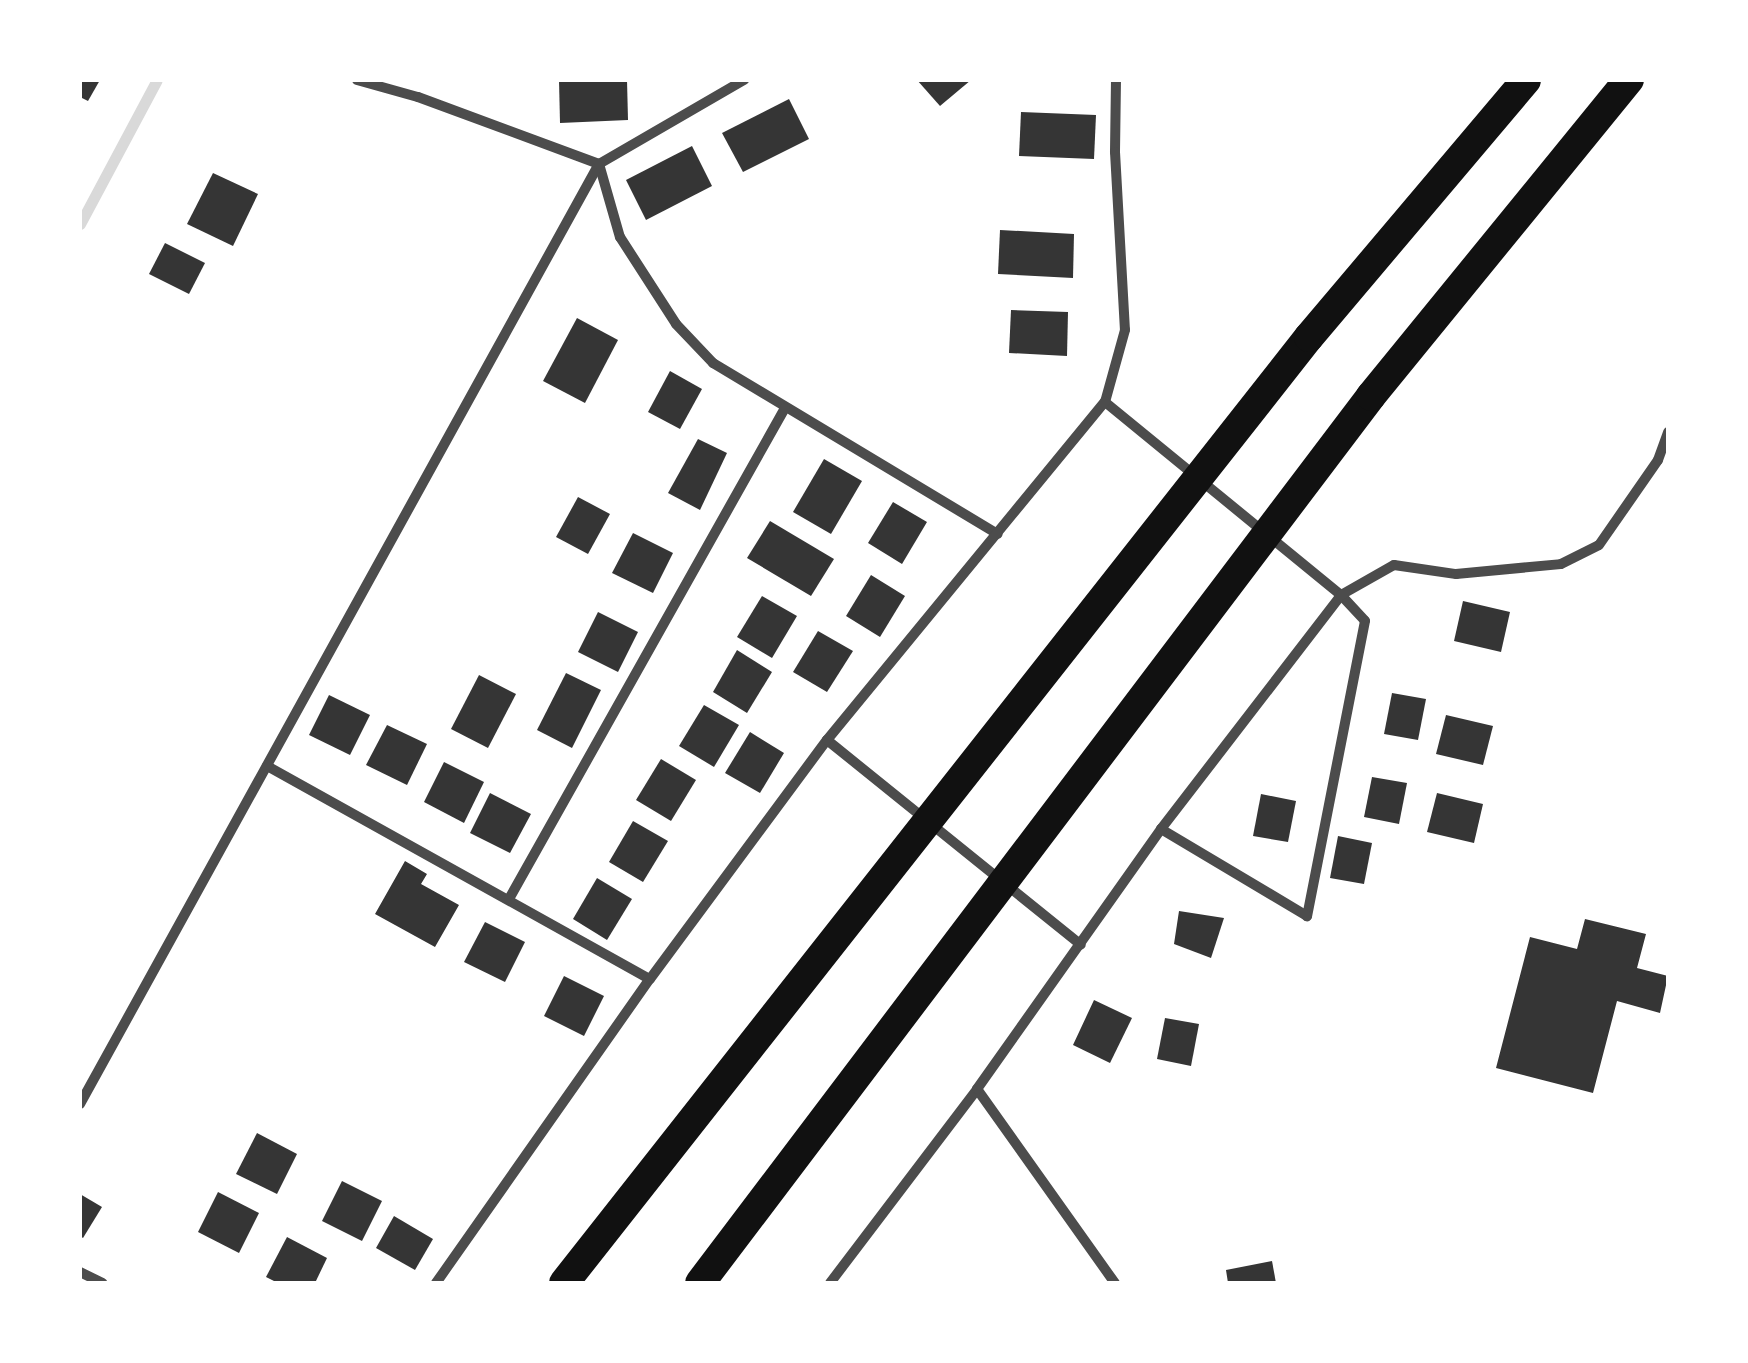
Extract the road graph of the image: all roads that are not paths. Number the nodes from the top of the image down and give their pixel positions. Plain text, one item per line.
1 (357, 80) edge
2 (744, 80) edge
3 (1116, 80) edge
4 (1516, 80) edge
5 (1526, 80) edge
6 (1629, 80) edge
7 (1494, 117) junction
8 (599, 164) junction
9 (1105, 402) junction
10 (786, 408) junction
11 (1668, 432) edge
12 (998, 534) junction
13 (1341, 595) junction
14 (826, 740) junction
15 (268, 766) junction
16 (1162, 830) junction
17 (510, 899) junction
18 (1082, 944) junction
19 (650, 979) junction
20 (977, 1090) junction
21 (80, 1104) edge
22 (771, 1188) junction
23 (80, 1272) edge
24 (103, 1283) edge
25 (436, 1283) edge
26 (564, 1283) edge
27 (700, 1283) edge
28 (714, 1283) edge
29 (830, 1283) edge
30 (1115, 1283) edge

1 - 8 street
2 - 8 street
3 - 9 street
4 - 7 highway
5 - 7 highway
6 - 22 highway
7 - 26 highway
8 - 10 street
8 - 15 street
9 - 12 street
9 - 13 street
10 - 12 street
10 - 17 street
11 - 13 street
12 - 14 street
13 - 16 street
13 - 16 street
14 - 18 street
14 - 19 street
15 - 17 street
15 - 21 street
16 - 18 street
17 - 19 street
18 - 20 street
19 - 25 street
20 - 29 street
20 - 30 street
22 - 27 highway
22 - 28 highway
23 - 24 street

